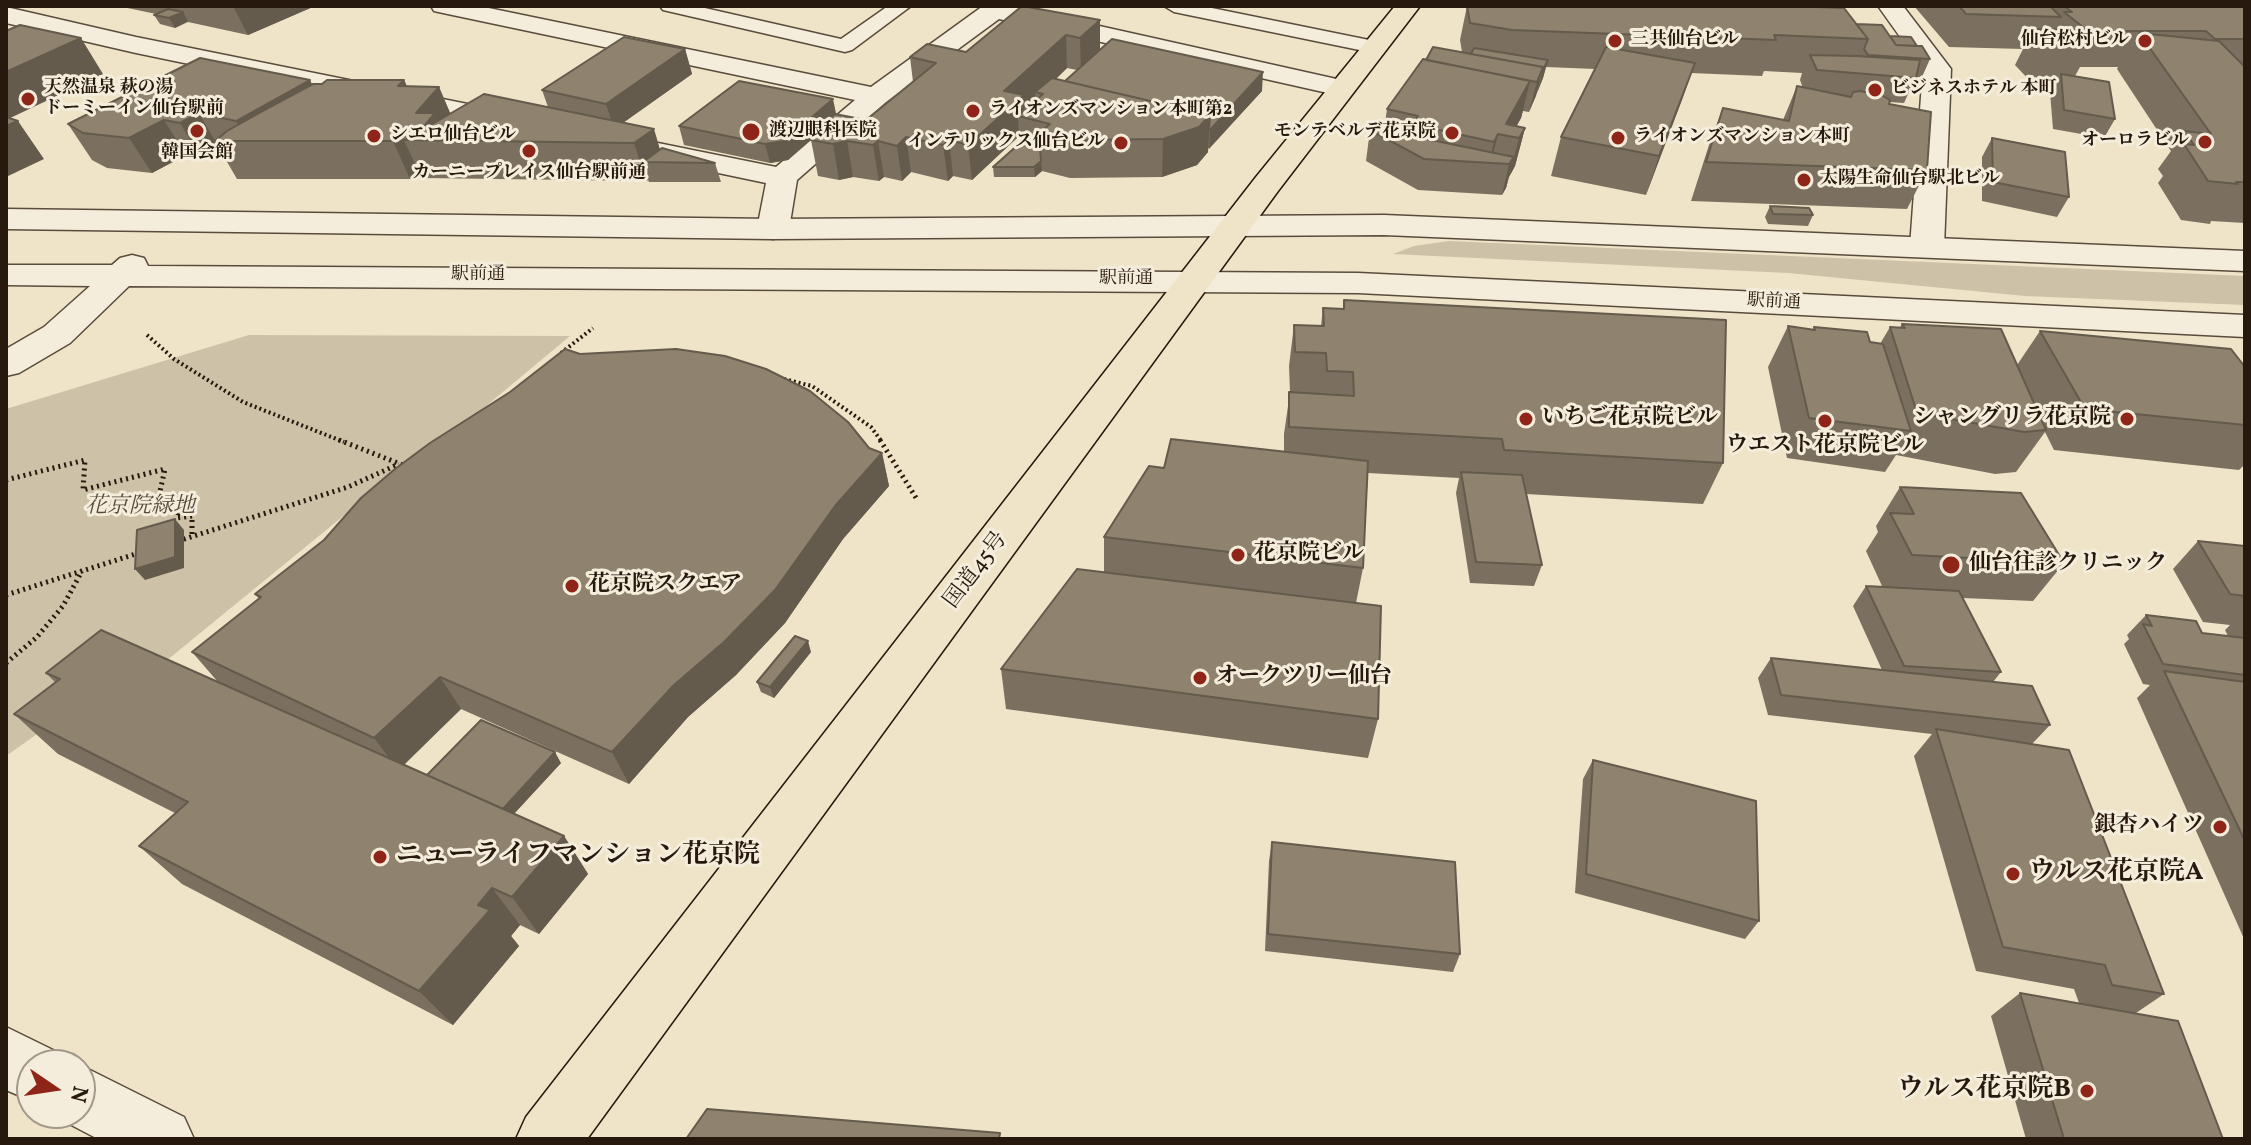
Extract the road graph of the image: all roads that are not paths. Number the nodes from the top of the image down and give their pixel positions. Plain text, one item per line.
1 (443, 6) edge
2 (901, 6) edge
3 (1174, 6) edge
4 (1276, 6) edge
5 (1408, 6) edge
6 (1890, 6) edge
7 (681, 7) edge
8 (783, 13) dead end
9 (6, 15) edge
10 (1258, 23) junction
11 (761, 27) junction
12 (1374, 47) junction
13 (1341, 88) junction
14 (876, 96) junction
15 (540, 128) edge
16 (631, 146) edge
17 (782, 177) junction
18 (6, 219) edge
19 (180, 220) junction
20 (1235, 228) junction
21 (773, 229) junction
22 (1927, 247) junction
23 (2245, 261) edge
24 (6, 275) edge
25 (121, 275) junction
26 (1196, 281) junction
27 (2245, 326) edge
28 (6, 365) edge
29 (96, 1104) edge
30 (162, 1139) edge
31 (548, 1139) edge

1 - 14 street
2 - 11 lane
3 - 10 lane
4 - 10 lane
5 - 12 highway, 国道45号
6 - 22 street
7 - 11 lane
8 - 11 lane
9 - 15 street
10 - 12 lane
12 - 13 highway, 国道45号
13 - 14 street
13 - 20 highway, 国道45号
14 - 17 street
16 - 17 street
17 - 21 street
18 - 19 street
19 - 21 street
19 - 25 street
20 - 21 street
20 - 22 street
20 - 26 highway, 国道45号
22 - 23 street
24 - 25 street, 駅前通
25 - 26 street, 駅前通
25 - 28 street
26 - 27 street, 駅前通
26 - 31 highway, 国道45号
29 - 30 street

